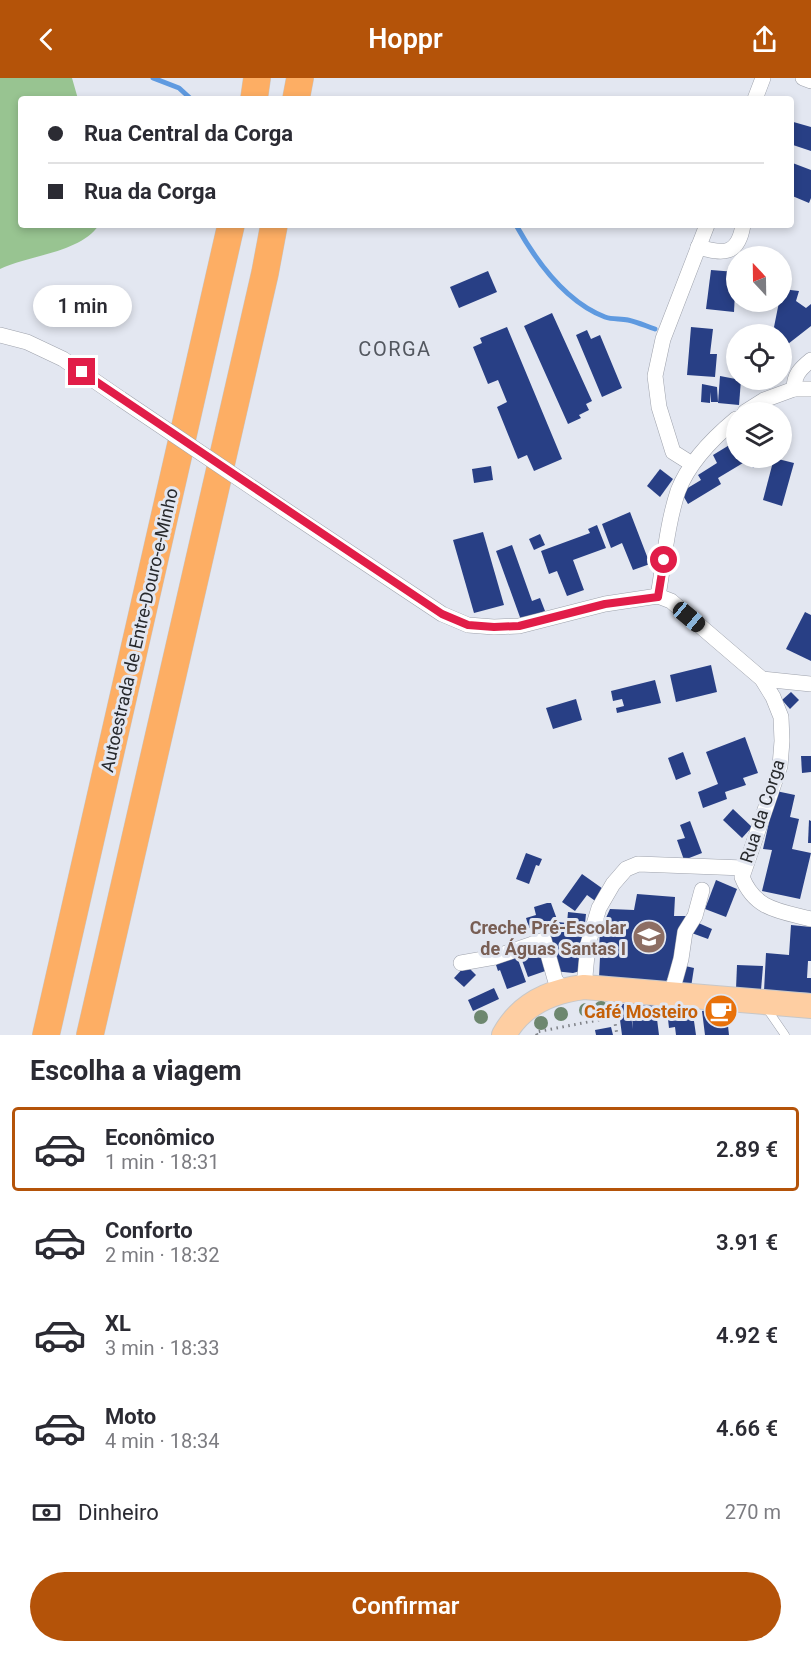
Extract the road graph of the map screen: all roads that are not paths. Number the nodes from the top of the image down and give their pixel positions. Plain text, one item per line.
1 (257, 78) edge
2 (300, 78) edge
3 (763, 78) edge
4 (803, 78) edge
5 (811, 81) edge
6 (254, 96) edge
7 (297, 96) edge
8 (756, 96) edge
9 (230, 228) edge
10 (273, 228) edge
11 (706, 228) edge
12 (742, 228) edge
13 (698, 247) junction
14 (0, 335) edge
15 (811, 360) edge
16 (794, 389) junction
17 (811, 389) edge
18 (761, 402) edge
19 (726, 428) edge
20 (692, 464) junction
21 (658, 597) junction
22 (762, 679) junction
23 (811, 684) edge
24 (744, 868) junction
25 (702, 890) dead end
26 (811, 919) edge
27 (462, 963) dead end
28 (573, 988) junction
29 (671, 995) junction
30 (763, 1002) junction
31 (811, 1006) edge
32 (46, 1035) edge
33 (90, 1035) edge
34 (504, 1035) edge
35 (785, 1035) edge

1 - 6 highway
2 - 7 highway
3 - 8 street
4 - 5 street
9 - 32 highway, Autoestrada de Entre-Douro-e-Minho
10 - 33 highway
11 - 13 street
12 - 13 street
13 - 20 street
14 - 21 street, bridge
15 - 16 street
16 - 17 street
16 - 18 street
19 - 20 street
20 - 21 street
21 - 22 street, Rua da Corga
22 - 23 street
22 - 24 street, Rua da Corga
24 - 26 street, Rua da Corga
24 - 28 street
25 - 29 street
27 - 28 street
28 - 29 main road
28 - 34 main road
29 - 30 main road
30 - 31 main road
30 - 35 lane

